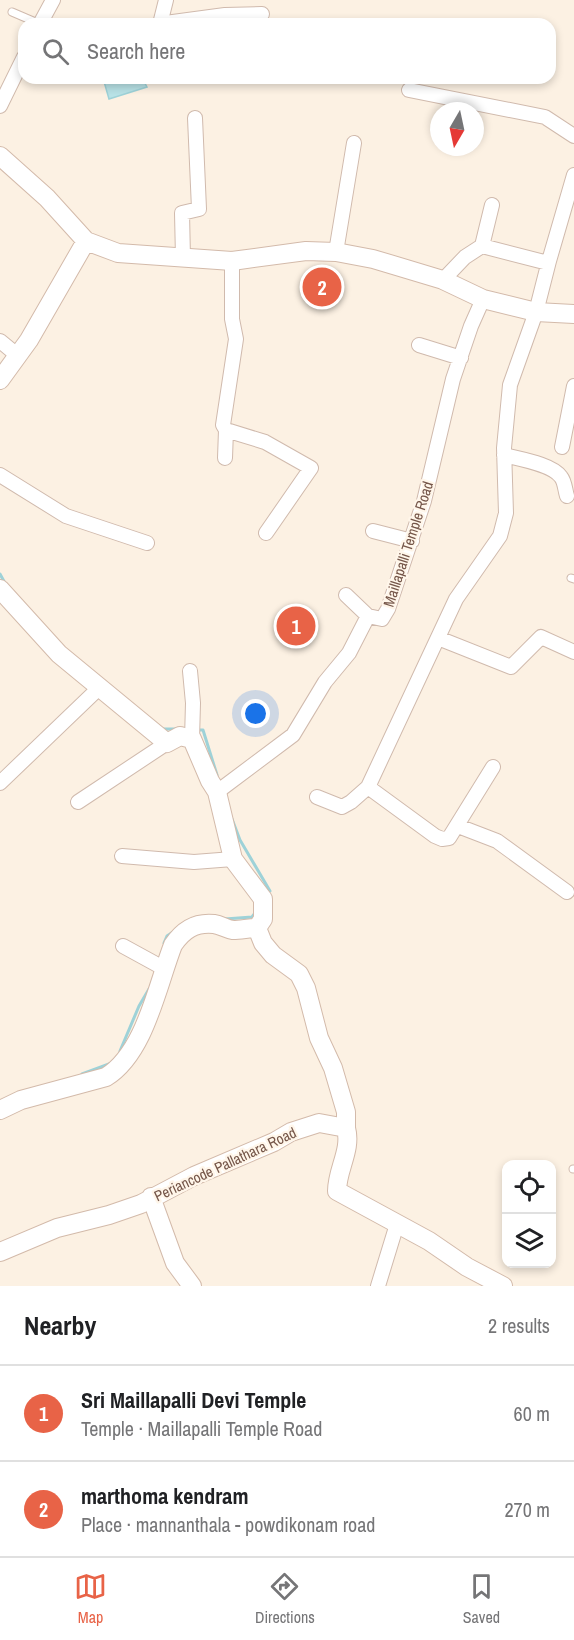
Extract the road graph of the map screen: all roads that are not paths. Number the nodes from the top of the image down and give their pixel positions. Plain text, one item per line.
1 (53, 0) edge
2 (166, 0) edge
3 (12, 12) dead end
4 (262, 14) dead end
5 (26, 18) edge
6 (43, 18) edge
7 (161, 18) edge
8 (203, 18) edge
9 (18, 69) edge
10 (409, 90) dead end
11 (0, 106) edge
12 (195, 118) dead end
13 (574, 136) edge
14 (354, 143) dead end
15 (0, 156) edge
16 (574, 175) edge
17 (492, 205) dead end
18 (569, 212) edge
19 (86, 241) junction
20 (482, 246) junction
21 (336, 252) junction
22 (183, 258) junction
23 (232, 261) junction
24 (548, 263) junction
25 (443, 280) junction
26 (483, 299) junction
27 (536, 312) junction
28 (574, 314) edge
29 (0, 341) edge
30 (418, 345) dead end
31 (18, 355) junction
32 (461, 358) junction
33 (0, 380) edge
34 (574, 386) edge
35 (226, 430) junction
36 (562, 447) dead end
37 (504, 455) junction
38 (225, 458) dead end
39 (0, 474) edge
40 (567, 496) dead end
41 (373, 531) dead end
42 (266, 533) dead end
43 (412, 542) junction
44 (147, 543) dead end
45 (0, 589) edge
46 (346, 596) dead end
47 (368, 616) junction
48 (438, 638) junction
49 (574, 652) edge
50 (190, 671) dead end
51 (99, 688) junction
52 (192, 739) junction
53 (166, 743) junction
54 (493, 767) dead end
55 (0, 783) edge
56 (368, 787) junction
57 (217, 792) junction
58 (317, 797) dead end
59 (78, 802) dead end
60 (458, 825) junction
61 (122, 856) dead end
62 (233, 858) junction
63 (567, 892) dead end
64 (257, 928) junction
65 (123, 946) dead end
66 (165, 969) junction
67 (0, 1110) edge
68 (346, 1128) junction
69 (151, 1197) junction
70 (397, 1224) junction
71 (0, 1252) edge
72 (192, 1286) edge
73 (378, 1286) edge
74 (503, 1286) edge

1 - 6 street
2 - 7 street
3 - 5 lane
4 - 8 street
9 - 11 street
10 - 13 street
12 - 22 street
14 - 21 street
15 - 19 street
16 - 18 street
17 - 20 street
18 - 24 street
19 - 22 street
19 - 31 street
20 - 24 street
20 - 25 street
21 - 23 street
21 - 25 street
22 - 23 street
23 - 35 street
24 - 27 street
25 - 26 street
26 - 27 street
26 - 32 street, Maillapalli Temple Road
27 - 28 street
27 - 37 street
29 - 31 street
30 - 32 street
31 - 33 street
32 - 43 street, Maillapalli Temple Road
34 - 36 street
35 - 38 street
35 - 42 street
37 - 40 street
37 - 48 street
39 - 44 street
41 - 43 street
43 - 47 street, Maillapalli Temple Road
45 - 51 street
46 - 47 street
47 - 57 street, Maillapalli Temple Road
48 - 49 street
48 - 56 street
50 - 52 street
51 - 53 street
51 - 55 street
52 - 53 street
52 - 57 street
53 - 59 street
54 - 60 street
56 - 58 street
56 - 60 street
57 - 62 street
60 - 63 street
61 - 62 street
62 - 64 street
64 - 66 street
64 - 68 street
65 - 66 street
66 - 67 street
68 - 69 street, Periancode Pallathara Road
68 - 70 street
69 - 71 street, Periancode Pallathara Road
69 - 72 street
70 - 73 street
70 - 74 street

